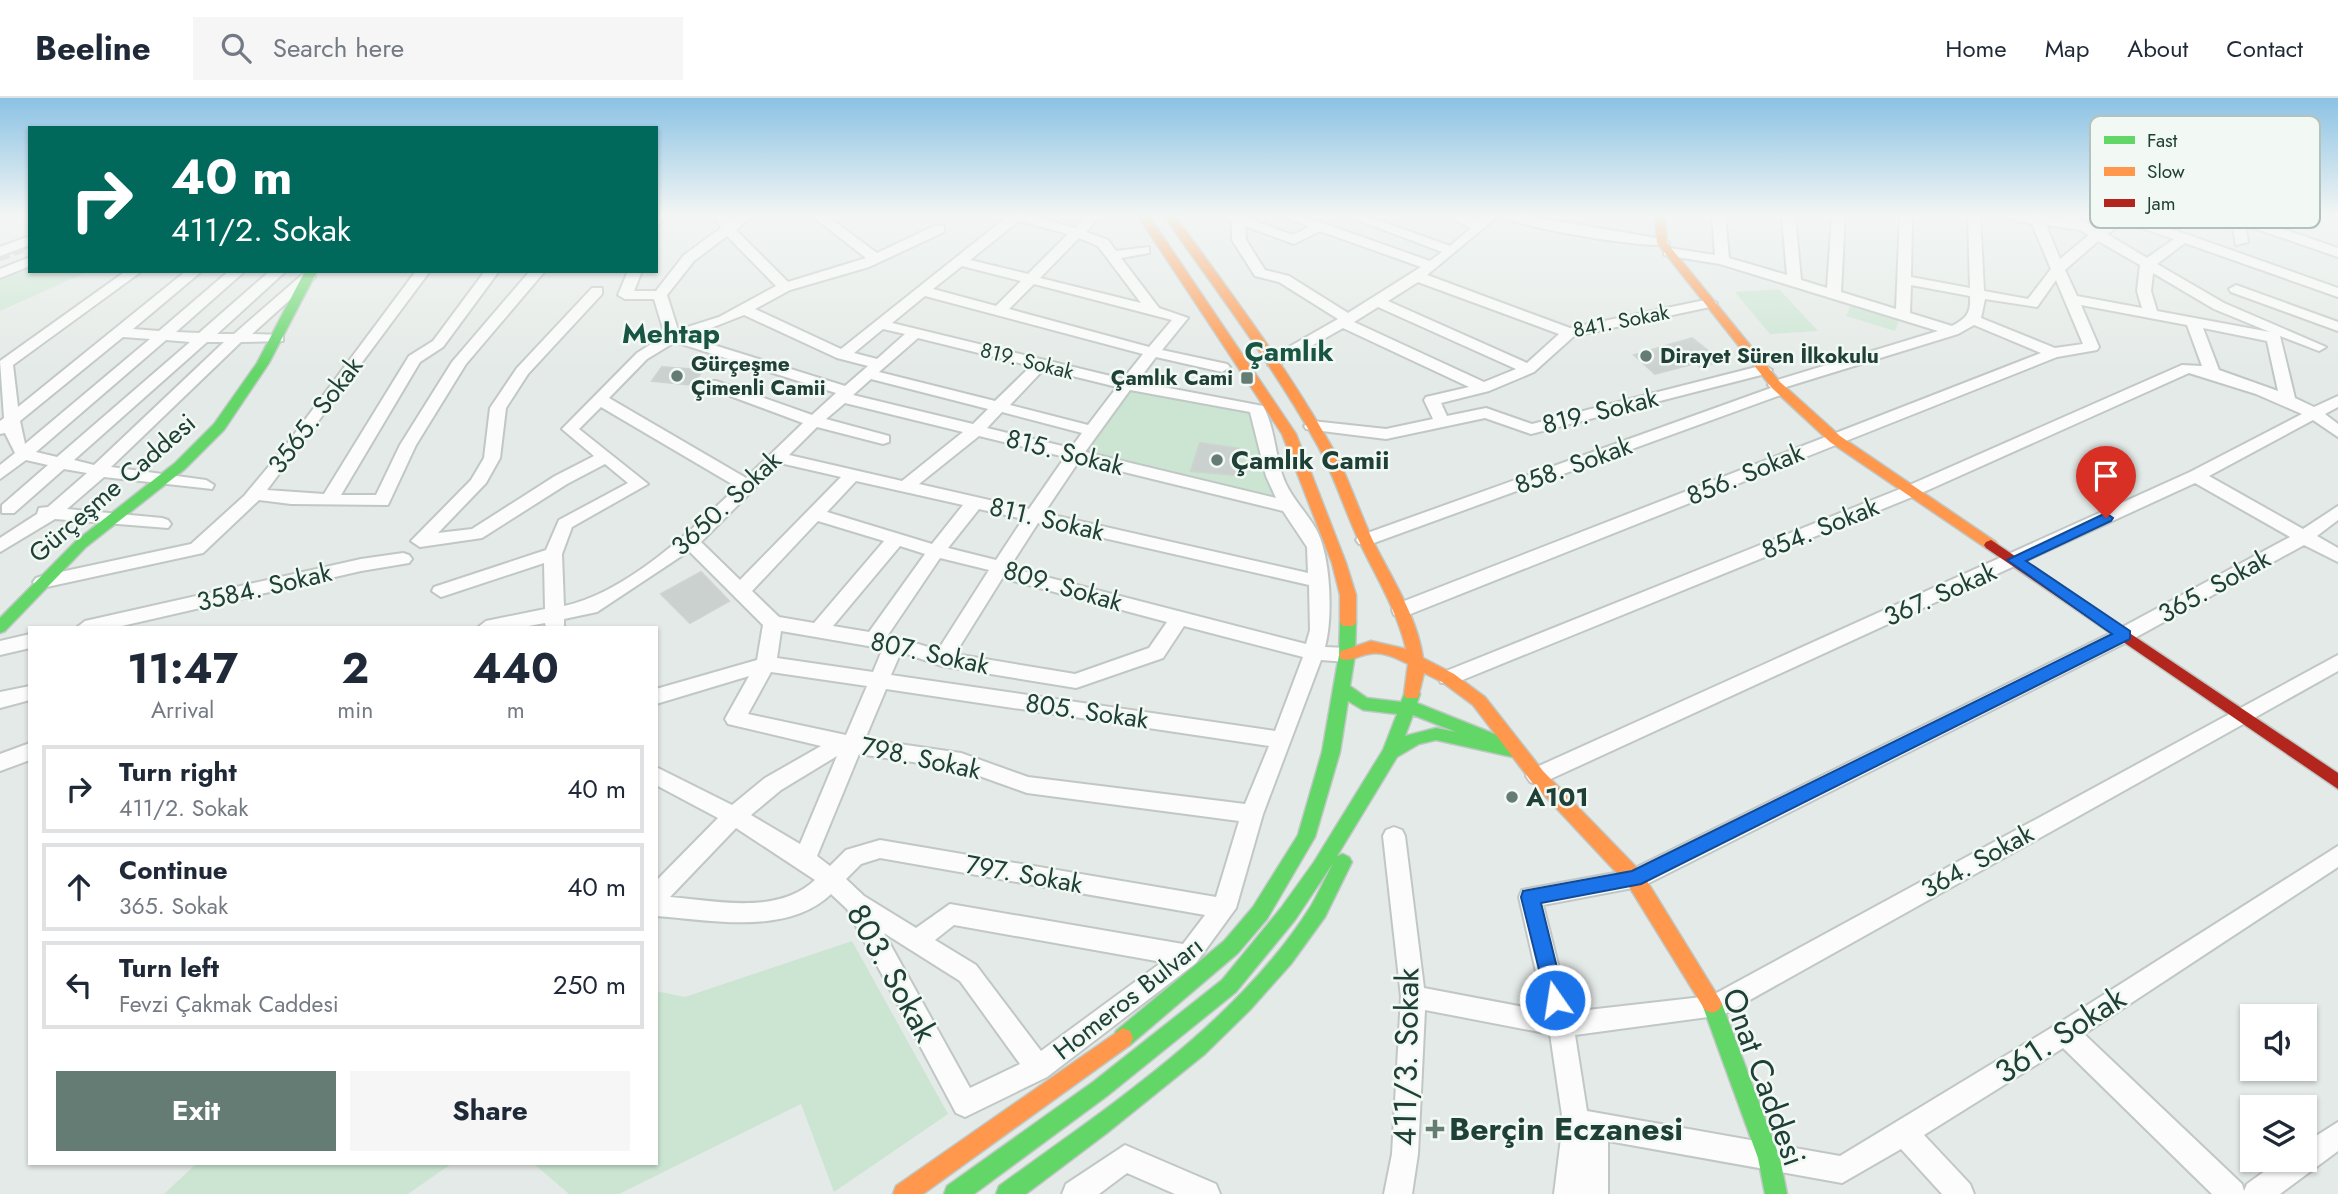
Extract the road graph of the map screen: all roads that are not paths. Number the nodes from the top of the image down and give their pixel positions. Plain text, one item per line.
1 (682, 267) edge
2 (766, 267) edge
3 (850, 267) edge
4 (952, 267) edge
5 (985, 267) edge
6 (1041, 267) edge
7 (1123, 267) edge
8 (1177, 267) edge
9 (1205, 267) edge
10 (1257, 267) edge
11 (1430, 267) edge
12 (1681, 267) edge
13 (1747, 267) edge
14 (1793, 267) edge
15 (1836, 267) edge
16 (1906, 267) edge
17 (1977, 267) edge
18 (2147, 267) edge
19 (2152, 267) edge
20 (2254, 267) edge
21 (2268, 267) edge
22 (2055, 268) joint
23 (132, 273) edge
24 (193, 273) edge
25 (236, 273) edge
26 (277, 273) edge
27 (422, 273) edge
28 (491, 273) edge
29 (536, 273) edge
30 (634, 273) edge
31 (310, 274) edge
32 (1416, 276) junction
33 (1030, 278) junction
34 (1906, 280) junction
35 (1794, 281) junction
36 (785, 287) junction
37 (2236, 289) junction
38 (597, 291) dead end
39 (924, 291) junction
40 (1834, 292) junction
41 (1978, 293) junction
42 (2338, 293) edge
43 (660, 295) junction
44 (2070, 299) junction
45 (1379, 302) junction
46 (1710, 303) junction
47 (2219, 306) junction
48 (743, 309) junction
49 (1000, 310) junction
50 (1154, 311) junction
51 (1903, 314) junction
52 (2151, 314) junction
53 (1973, 320) junction
54 (1345, 321) junction
55 (2201, 323) junction
56 (880, 324) junction
57 (2338, 327) edge
58 (1953, 331) junction
59 (120, 332) junction
60 (915, 333) junction
61 (1569, 333) junction
62 (163, 335) junction
63 (241, 336) junction
64 (673, 337) junction
65 (201, 338) junction
66 (278, 338) junction
67 (2274, 338) junction
68 (2319, 347) junction
69 (1152, 352) junction
70 (2338, 352) edge
71 (2054, 353) junction
72 (842, 355) junction
73 (1273, 362) junction
74 (1041, 364) junction
75 (2, 366) edge
76 (1222, 367) dead end
77 (875, 369) junction
78 (1529, 369) junction
79 (1764, 370) junction
80 (2212, 373) junction
81 (712, 384) dead end
82 (1127, 385) junction
83 (1256, 386) junction
84 (1779, 387) junction
85 (1484, 388) junction
86 (844, 395) junction
87 (601, 400) junction
88 (2288, 401) junction
89 (2338, 401) edge
90 (999, 408) junction
91 (1257, 409) junction
92 (2315, 415) junction
93 (814, 421) junction
94 (1442, 422) junction
95 (6, 424) edge
96 (1312, 426) junction
97 (976, 430) junction
98 (1094, 431) junction
99 (2338, 432) edge
100 (883, 439) dead end
101 (1835, 439) junction
102 (26, 454) junction
103 (1077, 456) junction
104 (606, 457) junction
105 (776, 457) junction
106 (61, 464) junction
107 (99, 471) junction
108 (854, 473) junction
109 (0, 474) edge
110 (2196, 476) junction
111 (164, 479) junction
112 (205, 485) dead end
113 (906, 486) junction
114 (748, 487) junction
115 (1911, 491) junction
116 (255, 494) junction
117 (329, 500) junction
118 (975, 502) junction
119 (1289, 507) junction
120 (4, 508) edge
121 (1320, 510) junction
122 (2338, 512) edge
123 (51, 513) junction
124 (815, 514) junction
125 (1033, 516) junction
126 (108, 520) junction
127 (162, 524) dead end
128 (2304, 537) junction
129 (896, 539) junction
130 (1365, 540) junction
131 (690, 542) junction
132 (0, 547) edge
133 (1316, 547) junction
134 (936, 551) junction
135 (553, 554) junction
136 (2338, 556) edge
137 (403, 559) dead end
138 (2015, 560) junction
139 (1000, 567) junction
140 (1317, 581) junction
141 (42, 582) junction
142 (441, 591) dead end
143 (741, 591) junction
144 (1401, 610) junction
145 (1180, 618) junction
146 (556, 622) edge
147 (773, 623) junction
148 (94, 626) edge
149 (509, 626) edge
150 (0, 627) edge
151 (819, 630) junction
152 (2124, 635) junction
153 (874, 640) junction
154 (28, 641) edge
155 (895, 643) junction
156 (0, 648) edge
157 (1314, 653) junction
158 (1348, 655) junction
159 (942, 659) junction
160 (2338, 662) edge
161 (766, 664) junction
162 (1418, 664) junction
163 (1307, 676) junction
164 (1448, 678) junction
165 (881, 681) junction
166 (1344, 690) junction
167 (28, 693) edge
168 (658, 696) edge
169 (0, 700) edge
170 (1408, 706) junction
171 (2241, 715) junction
172 (1283, 740) junction
173 (855, 744) junction
174 (1517, 751) junction
175 (28, 752) edge
176 (1391, 752) junction
177 (0, 763) edge
178 (1537, 776) junction
179 (659, 780) edge
180 (2338, 782) edge
181 (1368, 790) junction
182 (1252, 814) junction
183 (732, 818) junction
184 (1394, 836) dead end
185 (2338, 855) edge
186 (805, 858) junction
187 (833, 879) junction
188 (1635, 879) junction
189 (658, 895) edge
190 (855, 902) junction
191 (658, 906) edge
192 (1224, 908) junction
193 (918, 940) junction
194 (1188, 956) junction
195 (1413, 997) junction
196 (1714, 1007) junction
197 (1561, 1025) junction
198 (2065, 1032) junction
199 (1038, 1068) junction
200 (1585, 1123) junction
201 (1905, 1134) junction
202 (2338, 1135) edge
203 (2317, 1150) edge
204 (1769, 1158) junction
205 (2287, 1172) edge
206 (904, 1194) edge
207 (955, 1194) edge
208 (1007, 1194) edge
209 (1076, 1194) edge
210 (1206, 1194) edge
211 (1398, 1194) edge
212 (1568, 1194) edge
213 (1594, 1194) edge
214 (1776, 1194) edge
215 (1960, 1194) edge
216 (2232, 1194) edge
217 (2257, 1194) edge

1 - 43 street
2 - 36 street
3 - 36 street
4 - 39 street
5 - 33 street
6 - 33 street
7 - 50 street
8 - 83 main road, Homeros Bulvarı
9 - 73 main road
10 - 54 street
11 - 32 street
12 - 46 main road
13 - 35 street
14 - 35 street
15 - 40 street
16 - 34 street
17 - 41 street
18 - 52 street
19 - 47 street
20 - 37 street
21 - 42 street
22 - 41 street
22 - 44 street
23 - 75 street
24 - 59 street
25 - 62 street
26 - 65 street
27 - 116 street, 3565. Sokak
28 - 117 street
29 - 117 street
30 - 43 street
31 - 63 street
31 - 66 main road, Gürçeşme Caddesi
32 - 45 street
32 - 61 street, 841. Sokak
33 - 49 street
33 - 50 street
34 - 41 street
34 - 51 street
35 - 40 street
36 - 48 street
37 - 47 street
37 - 57 street
38 - 104 street
39 - 49 street
39 - 56 street
40 - 51 street
41 - 53 street
43 - 64 street
44 - 52 street
44 - 71 street, 856. Sokak
45 - 54 street
45 - 78 street
46 - 61 street, 841. Sokak
46 - 79 main road
47 - 55 street
47 - 68 street
48 - 64 street
48 - 72 street
49 - 69 street
50 - 69 street
51 - 58 street
52 - 55 street
53 - 58 street, 858. Sokak
53 - 71 street
54 - 73 street
54 - 85 street
55 - 67 street
55 - 80 street
56 - 60 street, 819. Sokak
56 - 72 street
58 - 84 street, 858. Sokak
59 - 62 street
59 - 95 street
60 - 74 street, 819. Sokak
60 - 77 street, 3650. Sokak
61 - 78 street
62 - 65 street
62 - 102 street
63 - 65 street
63 - 66 street
63 - 107 street
64 - 86 street
64 - 87 street
65 - 106 street
66 - 111 main road, Gürçeşme Caddesi
67 - 68 street
67 - 88 street
68 - 70 street
69 - 76 street
69 - 82 street
71 - 101 street, 856. Sokak
72 - 77 street
73 - 96 main road
74 - 82 street, 819. Sokak
74 - 90 street
75 - 95 street
77 - 86 street, 3650. Sokak
77 - 90 street
78 - 85 street
79 - 84 main road
79 - 94 street, 819. Sokak
80 - 88 street
80 - 115 street, 854. Sokak
81 - 93 street
82 - 91 street, 819. Sokak
82 - 98 street
83 - 91 main road
83 - 121 main road, Homeros Bulvarı
84 - 101 main road
84 - 130 street, 858. Sokak
85 - 94 street
86 - 93 street, 3650. Sokak
86 - 97 street, 815. Sokak
87 - 104 street
87 - 114 street
88 - 92 street
89 - 92 street, 367. Sokak
90 - 97 street
90 - 98 street
91 - 119 street
92 - 99 street
92 - 110 street, 367. Sokak
93 - 100 street
93 - 105 street, 3650. Sokak
94 - 96 street, 819. Sokak
95 - 102 street
96 - 130 main road
97 - 103 street, 815. Sokak
97 - 113 street
98 - 103 street
101 - 115 main road
101 - 144 street, 856. Sokak
102 - 106 street
102 - 109 street
103 - 119 street, 815. Sokak
103 - 125 street
104 - 135 street
105 - 108 street, 811. Sokak
105 - 114 street, 3650. Sokak
106 - 107 street
106 - 120 street
107 - 111 street
107 - 123 street
108 - 113 street, 811. Sokak
108 - 124 street
110 - 128 street
110 - 138 street, 367. Sokak
111 - 112 street
111 - 126 main road, Gürçeşme Caddesi
113 - 118 street, 811. Sokak
114 - 131 street, 3650. Sokak
115 - 138 main road
115 - 164 street, 854. Sokak
116 - 117 street
116 - 141 street, 3565. Sokak
118 - 125 street, 811. Sokak
118 - 134 street
119 - 133 street
120 - 123 street
121 - 133 main road
121 - 158 main road, Homeros Bulvarı
122 - 128 street, 365. Sokak
123 - 126 street
123 - 132 street
124 - 129 street, 809. Sokak
124 - 143 street
125 - 139 street
125 - 140 street, 811. Sokak
126 - 127 street
126 - 141 main road, Gürçeşme Caddesi
128 - 136 street
128 - 152 street, 365. Sokak
129 - 134 street, 809. Sokak
129 - 151 street
130 - 144 main road
131 - 143 street
131 - 146 street, 3650. Sokak
133 - 140 street
134 - 139 street, 809. Sokak
134 - 153 street
135 - 142 street
135 - 146 street
137 - 148 street, 3584. Sokak
138 - 152 main road
138 - 178 street, 367. Sokak
139 - 145 street, 809. Sokak
139 - 159 street
140 - 157 street
141 - 150 main road, Gürçeşme Caddesi
143 - 147 street
144 - 162 main road
145 - 157 street, 809. Sokak
145 - 159 street, 807. Sokak
146 - 149 street, 3650. Sokak
147 - 151 street, 807. Sokak
147 - 161 street, 798. Sokak
151 - 153 street, 807. Sokak
152 - 171 main road
152 - 188 street, 365. Sokak
153 - 155 street, 807. Sokak
154 - 156 street
155 - 159 street, 807. Sokak
155 - 165 street
157 - 158 street, 809. Sokak
157 - 163 street
158 - 162 main road, Onat Caddesi
158 - 166 main road, Homeros Bulvarı
160 - 171 street, 364. Sokak
161 - 165 street, 805. Sokak
161 - 168 street
161 - 173 street, 798. Sokak
162 - 164 main road, Onat Caddesi
162 - 170 main road, Homeros Bulvarı
163 - 166 street
163 - 172 street
164 - 174 main road, Onat Caddesi
165 - 172 street, 805. Sokak
165 - 173 street
166 - 170 main road, Onat Caddesi
166 - 206 main road, Homeros Bulvarı
167 - 169 street
170 - 174 main road, Onat Caddesi
170 - 176 main road, Homeros Bulvarı
171 - 180 main road
171 - 196 street, 364. Sokak
172 - 182 street
173 - 182 street, 798. Sokak
173 - 183 street
173 - 186 street
174 - 176 main road
174 - 178 main road, Onat Caddesi
175 - 177 street
176 - 181 main road, Homeros Bulvarı
178 - 188 main road, Onat Caddesi
179 - 183 street, 803. Sokak
181 - 207 main road, Homeros Bulvarı
181 - 208 main road
182 - 192 street
183 - 186 street, 803. Sokak
183 - 189 street
184 - 195 street, 411/3. Sokak
185 - 198 street, 361. Sokak
186 - 187 street, 803. Sokak
187 - 190 street, 803. Sokak
187 - 191 street, 797. Sokak
187 - 192 street, 797. Sokak
188 - 196 main road, Onat Caddesi
188 - 197 street, 365. Sokak
190 - 193 street
190 - 199 street, 803. Sokak
192 - 194 street
193 - 194 street
193 - 199 street
194 - 199 street
195 - 197 street
195 - 211 street, 411/3. Sokak
196 - 197 street
196 - 204 main road, Onat Caddesi
197 - 200 street
198 - 201 street, 361. Sokak
198 - 216 street
200 - 204 street, 361. Sokak
200 - 212 street
200 - 213 street
201 - 204 street, 361. Sokak
201 - 215 street
202 - 203 street
204 - 214 main road, Onat Caddesi
205 - 217 street
209 - 210 street

